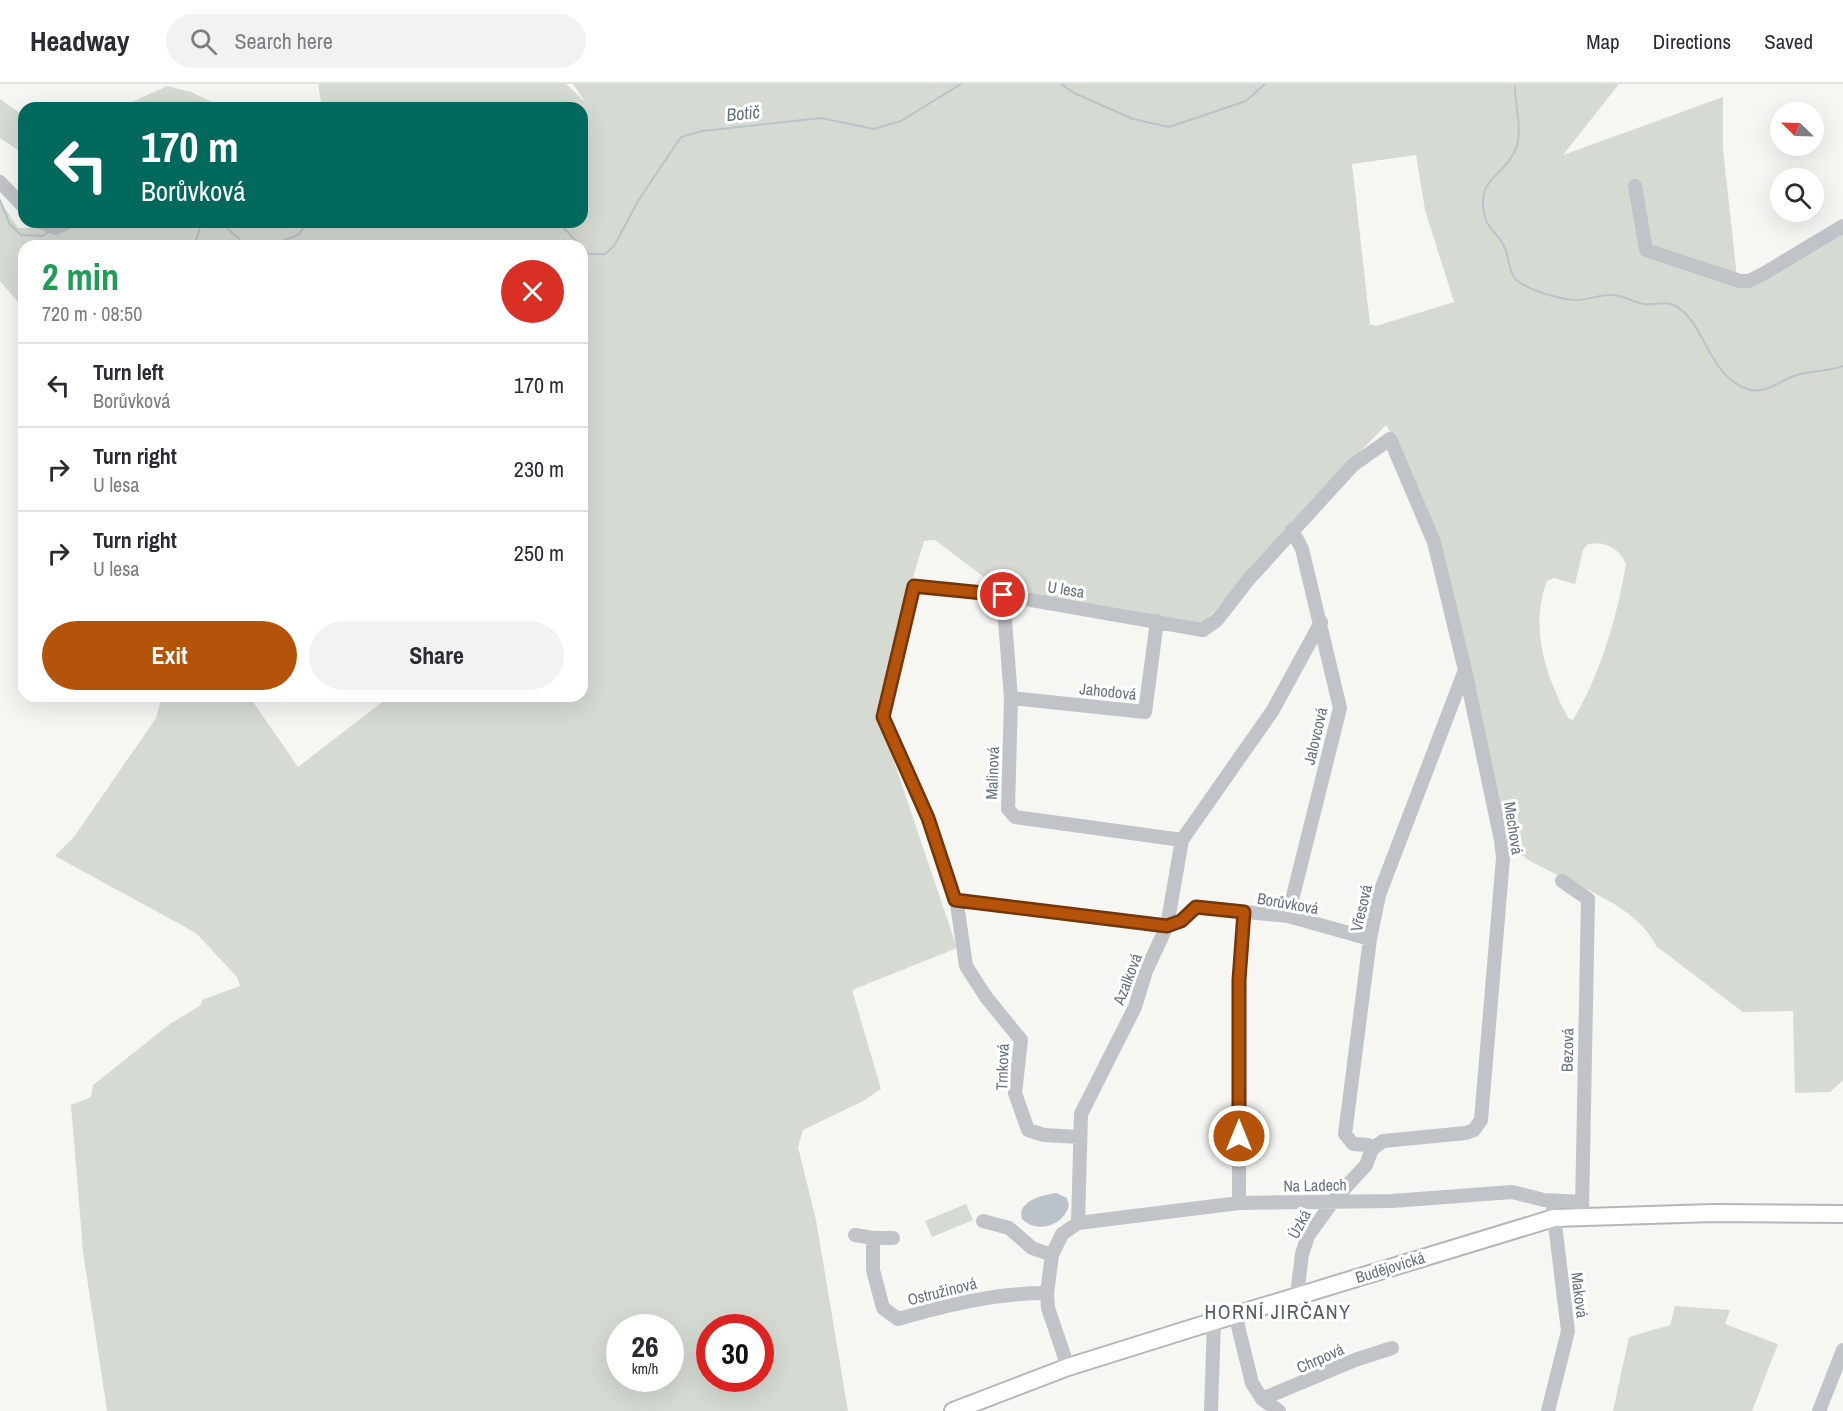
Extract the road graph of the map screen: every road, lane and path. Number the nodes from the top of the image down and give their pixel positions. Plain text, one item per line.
1 (0, 182) edge
2 (1635, 186) dead end
3 (18, 201) edge
4 (1843, 226) edge
5 (1389, 439) joint
6 (1292, 530) junction
7 (1003, 595) junction
8 (1157, 621) junction
9 (1321, 622) junction
10 (1466, 670) junction
11 (1011, 698) junction
12 (1182, 840) junction
13 (1562, 880) dead end
14 (955, 900) junction
15 (1244, 912) junction
16 (1288, 916) junction
17 (1167, 926) junction
18 (1371, 939) junction
19 (1078, 1137) junction
20 (1372, 1149) junction
21 (1334, 1200) junction
22 (1552, 1200) junction
23 (1239, 1203) junction
24 (1582, 1209) junction
25 (1843, 1215) edge
26 (1554, 1218) junction
27 (983, 1221) dead end
28 (1078, 1223) junction
29 (855, 1235) dead end
30 (873, 1238) junction
31 (893, 1238) dead end
32 (1052, 1255) junction
33 (1047, 1293) junction
34 (1298, 1295) junction
35 (1235, 1314) junction
36 (1215, 1321) junction
37 (1392, 1348) dead end
38 (1843, 1350) edge
39 (1068, 1368) junction
40 (1262, 1399) junction
41 (953, 1411) edge
42 (1211, 1411) edge
43 (1279, 1411) edge
44 (1548, 1411) edge
45 (1819, 1411) edge

1 - 3 street
2 - 4 street
5 - 6 street, U lesa
5 - 10 street, Mechová
6 - 8 street, U lesa
6 - 9 street, Jalovcová
7 - 8 street, U lesa
7 - 11 street, Malinová
7 - 14 street, U lesa
8 - 11 street, Jahodová
9 - 12 street, Azalková
9 - 16 street, Jalovcová
10 - 18 street, Vřesová
10 - 20 street, Mechová
11 - 12 street, Malinová
12 - 17 street, Azalková
13 - 24 street, Bezová
14 - 17 street
14 - 19 street, Trnková
15 - 16 street, Borůvková
15 - 17 street, Borůvková
15 - 23 street
16 - 18 street, Borůvková
17 - 19 street, Azalková
18 - 20 street, Vřesová
19 - 28 street, Azalková
20 - 21 street, Úzká
21 - 22 street, Na Ladech
21 - 23 street, Na Ladech
21 - 34 street, Úzká
22 - 24 street, Na Ladech
22 - 26 street
23 - 28 street, Na Ladech
24 - 25 main road, Budějovická
24 - 26 main road, Budějovická
26 - 34 main road, Budějovická
26 - 44 street, Maková
27 - 32 street
28 - 32 street
29 - 30 street
30 - 31 street
30 - 33 street, Ostružinová
32 - 33 street
33 - 39 street
34 - 35 main road, Budějovická
35 - 36 main road, Budějovická
35 - 40 street
36 - 39 main road, Budějovická
36 - 42 street
37 - 40 street, Chrpová
38 - 45 street
39 - 41 main road, Budějovická
40 - 43 street

